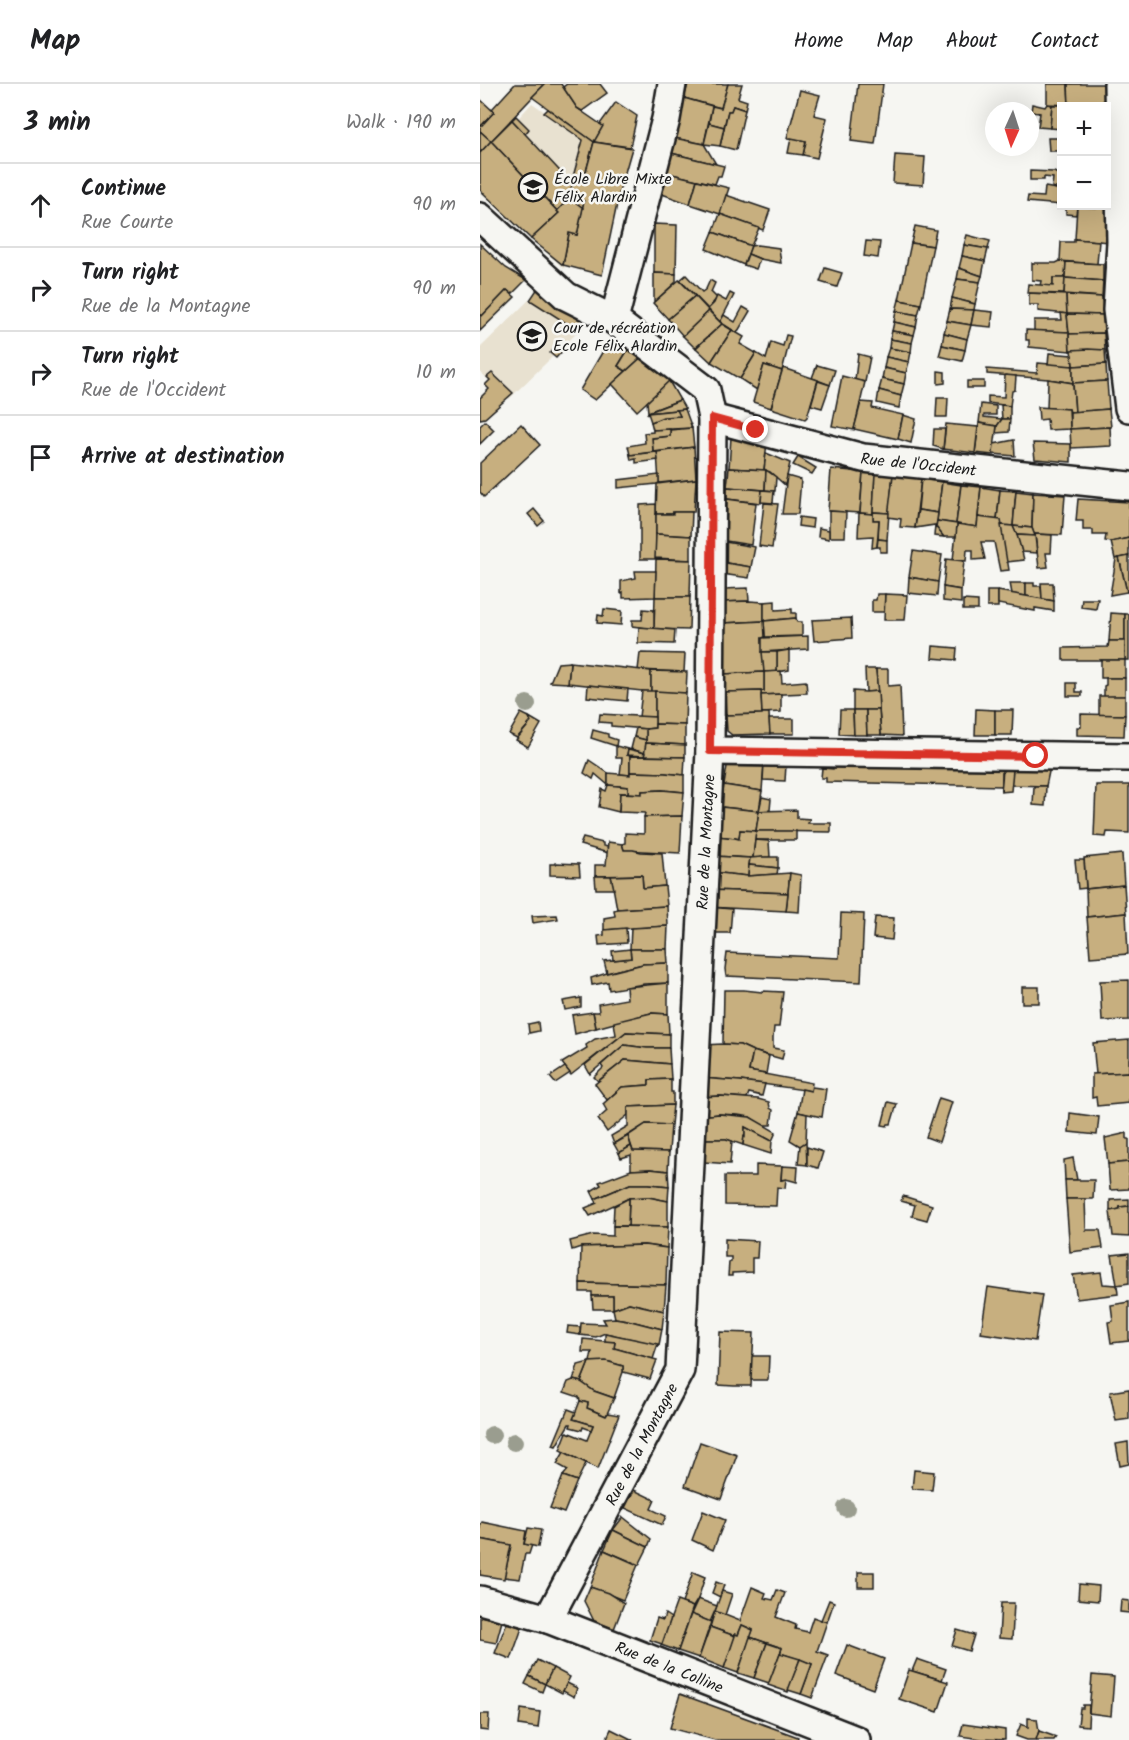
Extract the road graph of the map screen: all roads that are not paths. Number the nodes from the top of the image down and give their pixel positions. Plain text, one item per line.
1 (672, 84) edge
2 (1119, 84) edge
3 (480, 217) edge
4 (614, 320) junction
5 (1129, 408) edge
6 (712, 418) junction
7 (1129, 486) edge
8 (710, 751) junction
9 (1129, 757) edge
10 (480, 1600) edge
11 (548, 1619) junction
12 (856, 1740) edge

1 - 4 street
2 - 5 street
3 - 4 street, Rue de la Montagne
4 - 6 street, Rue de la Montagne
6 - 7 street, Rue de l'Occident
6 - 8 street, Rue de la Montagne
8 - 9 street
8 - 11 street, Rue de la Montagne
10 - 11 street, Rue de la Colline
11 - 12 street, Rue de la Colline

